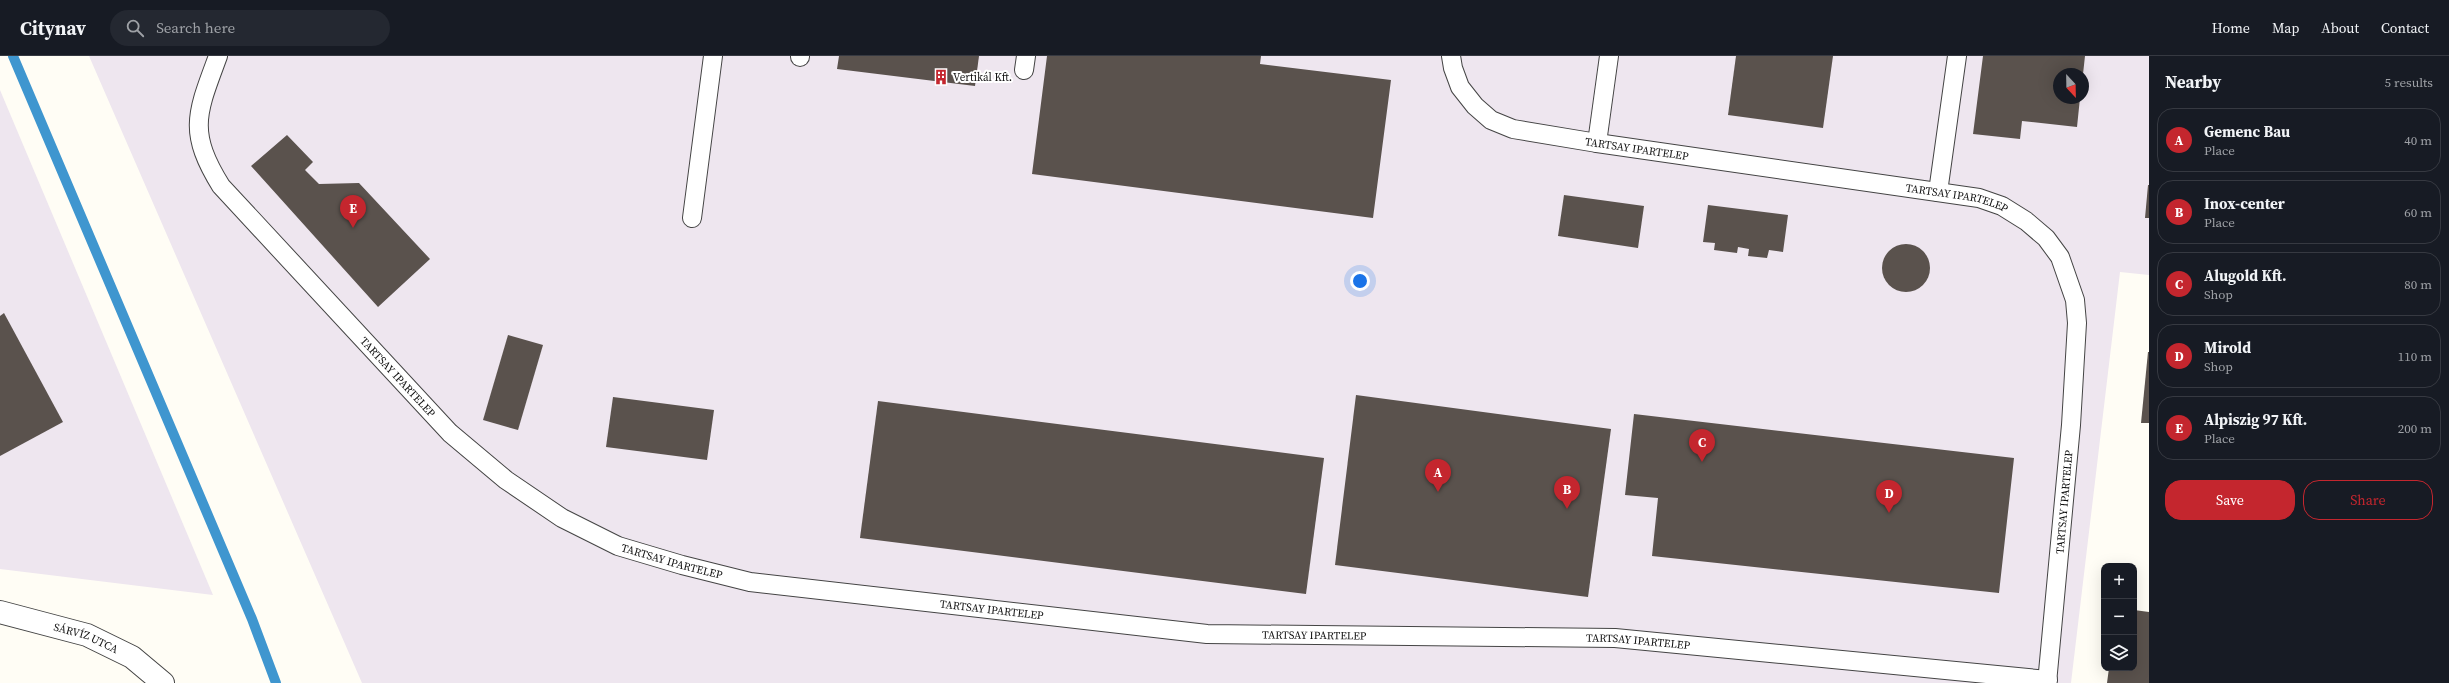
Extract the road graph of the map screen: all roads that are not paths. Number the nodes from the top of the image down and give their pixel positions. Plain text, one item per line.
1 (218, 56) edge
2 (713, 56) edge
3 (1451, 56) edge
4 (1609, 56) edge
5 (1957, 56) edge
6 (1597, 143) junction
7 (1938, 192) junction
8 (692, 218) dead end
9 (0, 612) edge
10 (2048, 681) edge
11 (163, 683) edge

1 - 10 lane, TARTSAY IPARTELEP
2 - 8 lane
3 - 6 lane, TARTSAY IPARTELEP
4 - 6 lane
5 - 7 lane
6 - 7 lane, TARTSAY IPARTELEP
7 - 10 lane, TARTSAY IPARTELEP
9 - 11 street, SÁRVÍZ UTCA

